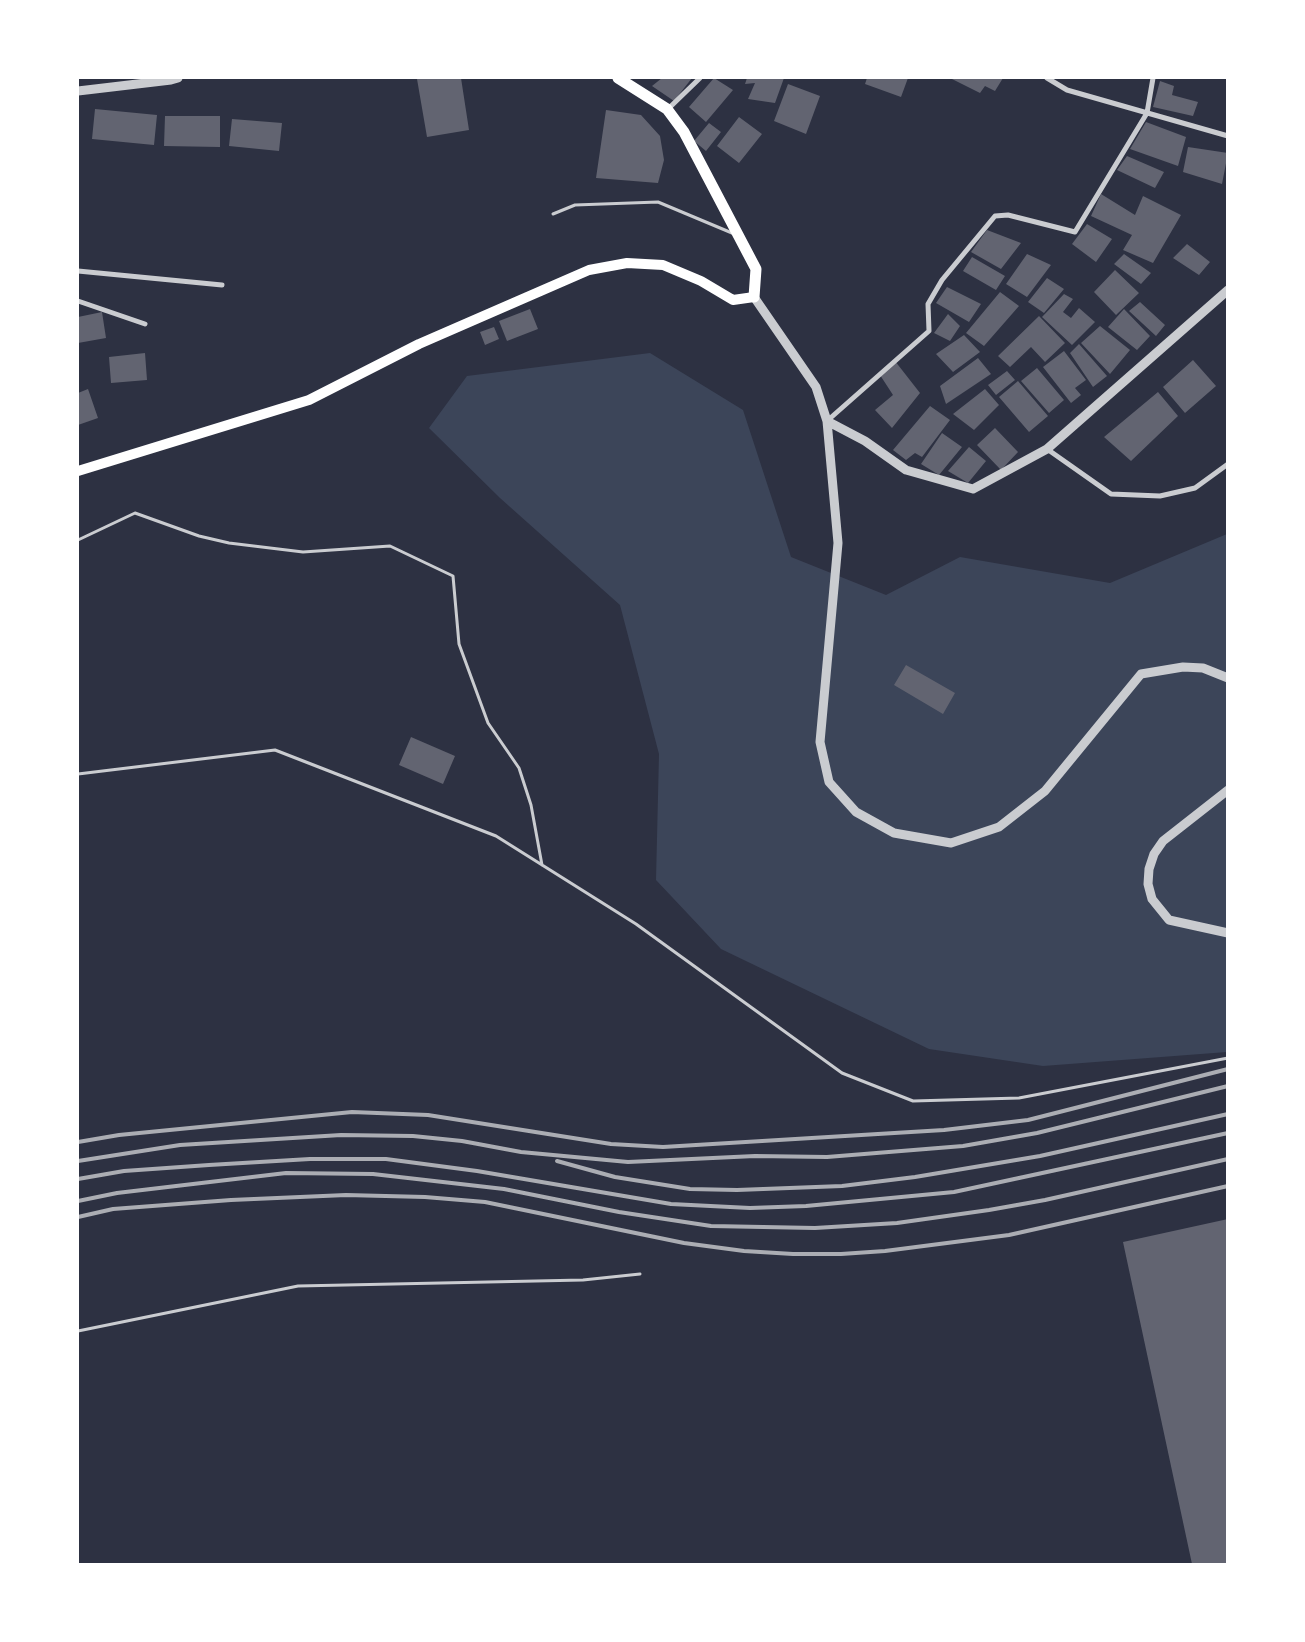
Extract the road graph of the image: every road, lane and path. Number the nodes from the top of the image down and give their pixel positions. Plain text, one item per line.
1 (178, 78) edge
2 (618, 78) edge
3 (700, 78) edge
4 (1047, 78) edge
5 (1153, 78) edge
6 (78, 91) edge
7 (667, 109) junction
8 (1147, 113) junction
9 (1228, 136) edge
10 (553, 214) dead end
11 (737, 235) junction
12 (78, 271) edge
13 (222, 285) dead end
14 (1228, 290) edge
15 (754, 297) junction
16 (78, 301) edge
17 (145, 324) dead end
18 (827, 421) junction
19 (1047, 449) junction
20 (1228, 464) edge
21 (78, 471) edge
22 (78, 540) edge
23 (1228, 678) edge
24 (78, 774) edge
25 (1228, 790) edge
26 (543, 865) junction
27 (1228, 933) edge
28 (1228, 1058) edge
29 (640, 1274) dead end
30 (78, 1331) edge

1 - 6 street
2 - 7 main road
3 - 7 street
4 - 8 street
5 - 8 street
7 - 11 main road
8 - 9 street
8 - 18 street
10 - 11 lane
11 - 15 main road
12 - 13 street
14 - 19 street
15 - 18 street
15 - 21 main road
16 - 17 street
18 - 19 street
18 - 23 street
19 - 20 street
22 - 26 lane
24 - 26 lane
25 - 27 street
26 - 28 lane
29 - 30 lane

